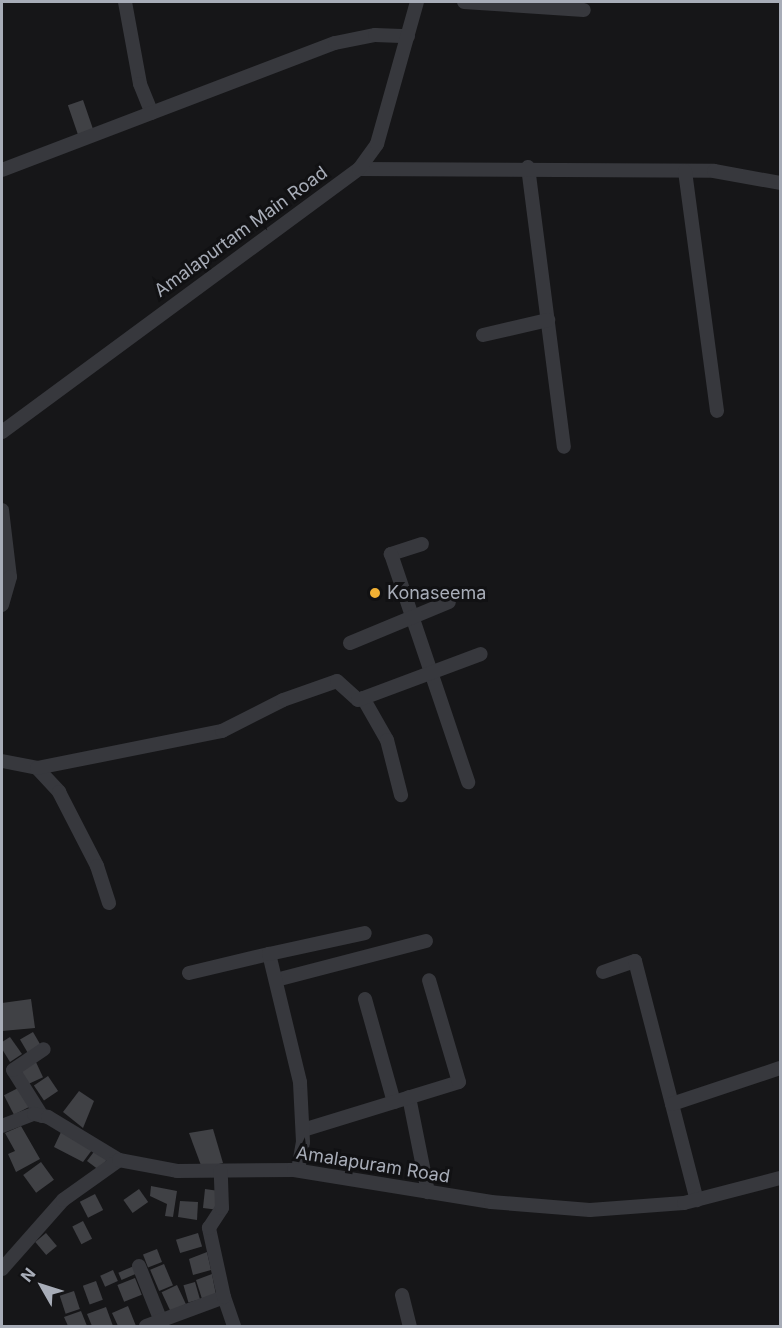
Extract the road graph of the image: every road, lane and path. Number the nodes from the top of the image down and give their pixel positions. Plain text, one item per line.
1 (125, 2) edge
2 (417, 2) edge
3 (464, 2) edge
4 (584, 10) dead end
5 (408, 36) junction
6 (152, 112) junction
7 (528, 167) junction
8 (359, 169) junction
9 (2, 170) edge
10 (685, 171) junction
11 (780, 183) edge
12 (548, 320) junction
13 (483, 335) dead end
14 (717, 411) dead end
15 (2, 432) edge
16 (564, 447) dead end
17 (2, 510) edge
18 (422, 544) dead end
19 (449, 602) dead end
20 (2, 605) edge
21 (412, 614) junction
22 (350, 643) dead end
23 (481, 654) dead end
24 (432, 673) junction
25 (363, 698) junction
26 (2, 761) edge
27 (37, 768) junction
28 (468, 782) dead end
29 (401, 795) dead end
30 (109, 903) dead end
31 (365, 933) dead end
32 (426, 941) dead end
33 (269, 954) junction
34 (603, 972) dead end
35 (189, 973) dead end
36 (276, 980) junction
37 (429, 980) dead end
38 (364, 999) dead end
39 (44, 1049) dead end
40 (780, 1068) edge
41 (409, 1097) junction
42 (394, 1102) junction
43 (672, 1104) junction
44 (42, 1116) junction
45 (2, 1126) edge
46 (303, 1130) junction
47 (119, 1160) junction
48 (298, 1170) junction
49 (221, 1171) junction
50 (780, 1178) edge
51 (428, 1192) junction
52 (698, 1200) junction
53 (139, 1266) dead end
54 (2, 1269) edge
55 (402, 1295) dead end
56 (224, 1297) junction
57 (161, 1321) junction
58 (146, 1326) edge
59 (234, 1326) edge
60 (410, 1326) edge

1 - 6 street
2 - 5 street, Amalapurtam Main Road
3 - 4 street
5 - 6 street
5 - 8 street, Amalapurtam Main Road
6 - 9 street
7 - 8 street
7 - 10 street
7 - 12 street
8 - 15 street, Amalapurtam Main Road
10 - 11 street
10 - 14 street
12 - 13 street
12 - 16 street
17 - 20 street
18 - 21 street
19 - 21 street
21 - 22 street
21 - 24 street
23 - 24 street
24 - 25 street
24 - 28 street
25 - 27 street
25 - 29 street
26 - 27 street
27 - 30 street
31 - 33 street
32 - 36 street
33 - 35 street
33 - 36 street
34 - 43 street
36 - 46 street
37 - 41 street
38 - 42 street
39 - 44 street
40 - 43 street
41 - 42 street
41 - 51 street
42 - 46 street
43 - 52 street
44 - 45 street
44 - 47 street, Amalapuram Road
46 - 48 street
47 - 49 street, Amalapuram Road
47 - 54 street
48 - 49 street, Amalapuram Road
48 - 51 street, Amalapuram Road
49 - 56 street
50 - 52 street, Amalapuram Road
51 - 52 street, Amalapuram Road
53 - 57 street
55 - 60 street
56 - 57 street
56 - 59 street
57 - 58 street

